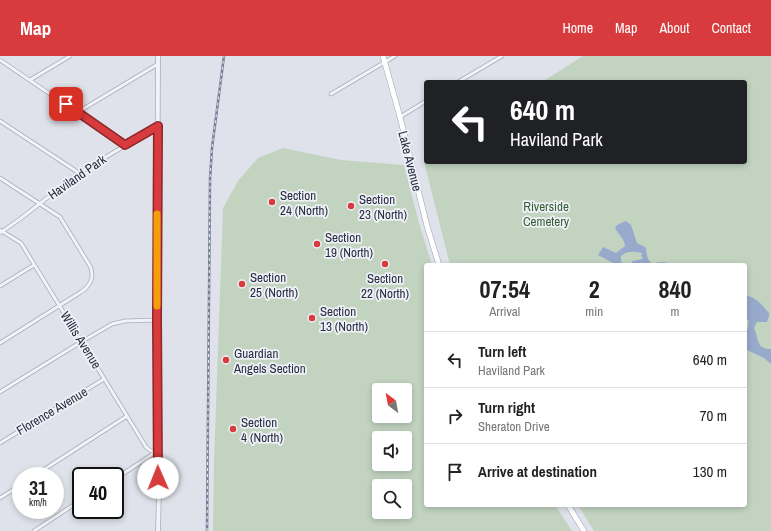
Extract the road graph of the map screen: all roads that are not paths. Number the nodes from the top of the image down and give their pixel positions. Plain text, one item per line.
1 (70, 56) edge
2 (158, 56) edge
3 (383, 56) edge
4 (395, 56) edge
5 (502, 56) edge
6 (0, 60) edge
7 (385, 62) junction
8 (158, 64) junction
9 (30, 80) junction
10 (461, 80) edge
11 (331, 94) dead end
12 (424, 102) edge
13 (78, 112) junction
14 (400, 117) junction
15 (0, 122) edge
16 (158, 126) junction
17 (125, 145) junction
18 (79, 173) junction
19 (0, 178) edge
20 (39, 204) junction
21 (1, 232) edge
22 (438, 263) edge
23 (34, 265) junction
24 (0, 286) edge
25 (60, 306) junction
26 (157, 320) junction
27 (0, 342) edge
28 (81, 342) junction
29 (104, 379) junction
30 (0, 392) edge
31 (128, 416) junction
32 (0, 443) edge
33 (158, 451) junction
34 (48, 467) edge
35 (124, 472) edge
36 (12, 491) edge
37 (0, 498) edge
38 (72, 506) edge
39 (569, 507) edge
40 (34, 531) edge
41 (158, 531) edge
42 (584, 531) edge

1 - 9 street
2 - 8 street
3 - 7 main road, Lake Avenue
4 - 7 street
5 - 10 street
6 - 9 street
7 - 11 street
7 - 14 main road, Lake Avenue
8 - 13 street
8 - 16 street
9 - 13 street
12 - 14 street
13 - 17 street
14 - 22 main road, Lake Avenue
15 - 18 street
16 - 17 street, Haviland Park
16 - 26 street
17 - 18 street, Haviland Park
18 - 20 street, Haviland Park
19 - 20 street
20 - 21 street, Haviland Park
20 - 25 street
21 - 23 street, Willis Avenue
23 - 24 street
23 - 25 street, Willis Avenue
25 - 27 street
25 - 28 street, Willis Avenue
26 - 28 street
26 - 33 street
28 - 29 street, Willis Avenue
28 - 30 street
29 - 31 street, Willis Avenue
29 - 32 street, Florence Avenue
31 - 33 street, Willis Avenue
31 - 34 street
33 - 35 street
33 - 41 street
36 - 37 street
38 - 40 street
39 - 42 main road

